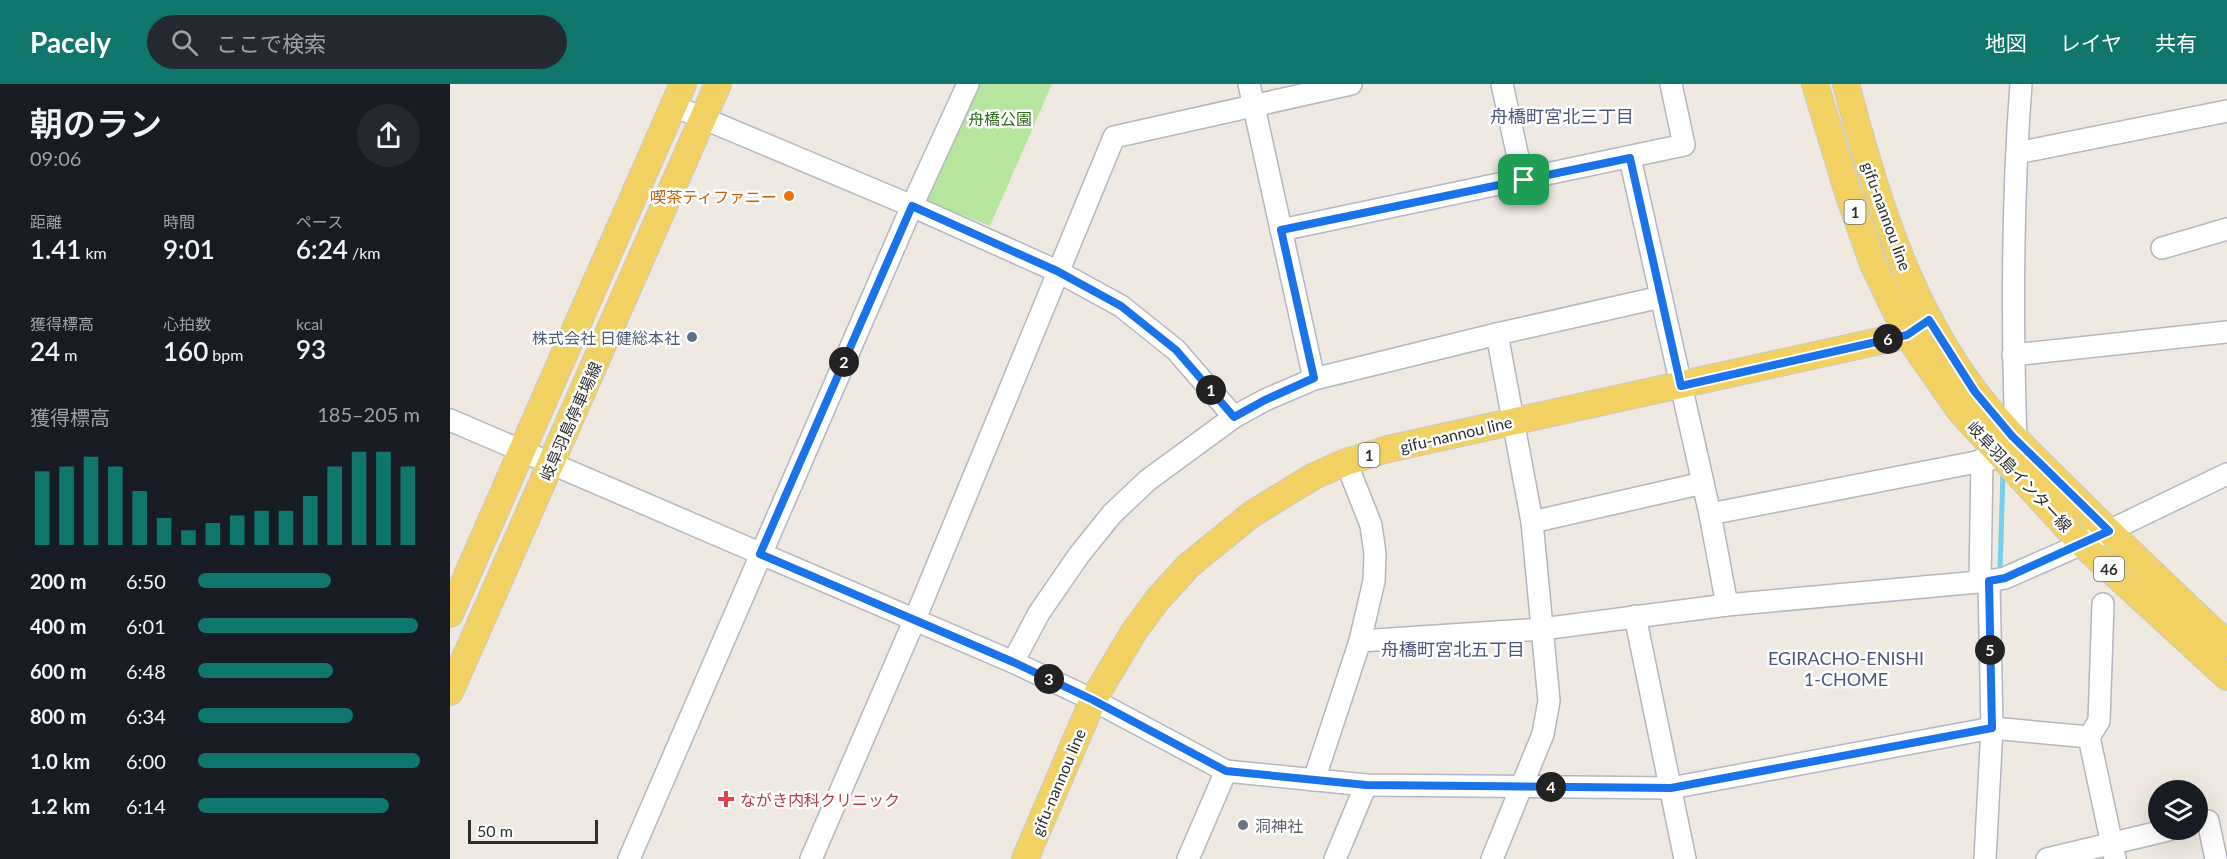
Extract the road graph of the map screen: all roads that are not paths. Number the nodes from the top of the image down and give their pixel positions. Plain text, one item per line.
1 (718, 84) edge
2 (968, 84) edge
3 (1248, 84) edge
4 (1351, 84) edge
5 (1502, 84) edge
6 (1671, 84) edge
7 (1815, 84) edge
8 (1846, 84) edge
9 (2021, 84) edge
10 (679, 95) edge
11 (1253, 105) junction
12 (2227, 111) edge
13 (705, 117) junction
14 (2017, 153) junction
15 (1630, 158) junction
16 (1524, 180) junction
17 (912, 206) junction
18 (1281, 230) junction
19 (2227, 230) edge
20 (2162, 248) dead end
21 (1057, 271) junction
22 (1661, 297) junction
23 (1929, 320) junction
24 (2227, 332) edge
25 (1497, 334) junction
26 (1907, 335) junction
27 (2013, 355) junction
28 (1314, 378) junction
29 (1681, 386) junction
30 (1967, 402) junction
31 (1234, 417) junction
32 (450, 420) edge
33 (1513, 420) junction
34 (2002, 449) junction
35 (522, 451) junction
36 (1346, 462) junction
37 (552, 464) junction
38 (2227, 474) edge
39 (1703, 483) junction
40 (1710, 514) junction
41 (1532, 522) junction
42 (2109, 531) junction
43 (2082, 544) junction
44 (760, 554) junction
45 (1992, 580) junction
46 (2103, 603) dead end
47 (1727, 605) junction
48 (450, 614) edge
49 (1635, 616) junction
50 (915, 619) junction
51 (1542, 629) junction
52 (1360, 641) junction
53 (2227, 644) edge
54 (1013, 662) junction
55 (2227, 677) edge
56 (450, 692) edge
57 (1093, 700) junction
58 (1992, 728) junction
59 (2089, 737) junction
60 (1226, 771) junction
61 (1314, 780) junction
62 (1366, 785) junction
63 (1522, 786) junction
64 (1671, 788) junction
65 (2211, 820) edge
66 (2148, 838) edge
67 (2113, 851) edge
68 (629, 859) edge
69 (811, 859) edge
70 (1025, 859) edge
71 (1188, 859) edge
72 (1335, 859) edge
73 (1492, 859) edge
74 (1685, 859) edge
75 (1985, 859) edge
76 (2047, 859) edge
77 (2216, 859) edge

1 - 13 main road, 岐阜羽島停車場線
2 - 17 street
3 - 11 street
4 - 11 street
5 - 16 street
6 - 15 street
7 - 26 main road, gifu-nannou line / 1
8 - 23 main road, gifu-nannou line / 1
9 - 14 street
10 - 13 street
10 - 35 main road, 岐阜羽島停車場線
11 - 18 street
11 - 21 street
12 - 14 street
13 - 17 street
13 - 37 main road, 岐阜羽島停車場線
14 - 27 street
15 - 16 street
15 - 22 street
16 - 18 street
17 - 21 street
17 - 44 street
18 - 28 street
19 - 20 street
21 - 31 street
21 - 50 street
22 - 25 street
22 - 29 street
23 - 26 main road, gifu-nannou line / 1
23 - 30 main road, 岐阜羽島インター線 / 46
24 - 27 street
25 - 28 street
25 - 33 street
26 - 29 main road, gifu-nannou line / 1
26 - 30 main road, 岐阜羽島インター線 / 46
27 - 34 street
28 - 31 street
29 - 33 main road, gifu-nannou line / 1
29 - 39 street
30 - 34 main road, 岐阜羽島インター線 / 46
31 - 54 street
32 - 35 street
33 - 36 main road, gifu-nannou line / 1
33 - 41 street
34 - 40 street
34 - 42 main road, 岐阜羽島インター線 / 46
34 - 43 main road, 岐阜羽島インター線 / 46
34 - 45 street
35 - 37 street
35 - 48 main road, 岐阜羽島停車場線
36 - 52 street
36 - 57 main road, gifu-nannou line / 1
37 - 44 street
37 - 56 main road, 岐阜羽島停車場線
38 - 42 street
39 - 40 street
39 - 41 street
40 - 47 street
41 - 51 street
42 - 43 street
42 - 53 main road, 岐阜羽島インター線 / 46
43 - 45 street
43 - 55 main road, 岐阜羽島インター線 / 46
44 - 50 street
44 - 68 street
45 - 47 street
45 - 58 street
46 - 59 street
47 - 49 street
49 - 51 street
49 - 64 street
50 - 54 street
50 - 69 street
51 - 52 street
51 - 63 street
52 - 61 street
54 - 57 street
57 - 60 street
57 - 70 main road, gifu-nannou line / 1
58 - 59 street
58 - 64 street
58 - 75 street
59 - 67 street
60 - 61 street
60 - 71 street
61 - 62 street
62 - 63 street
62 - 72 street
63 - 64 street
63 - 73 street
64 - 74 street
65 - 77 street
66 - 67 street
67 - 76 street

